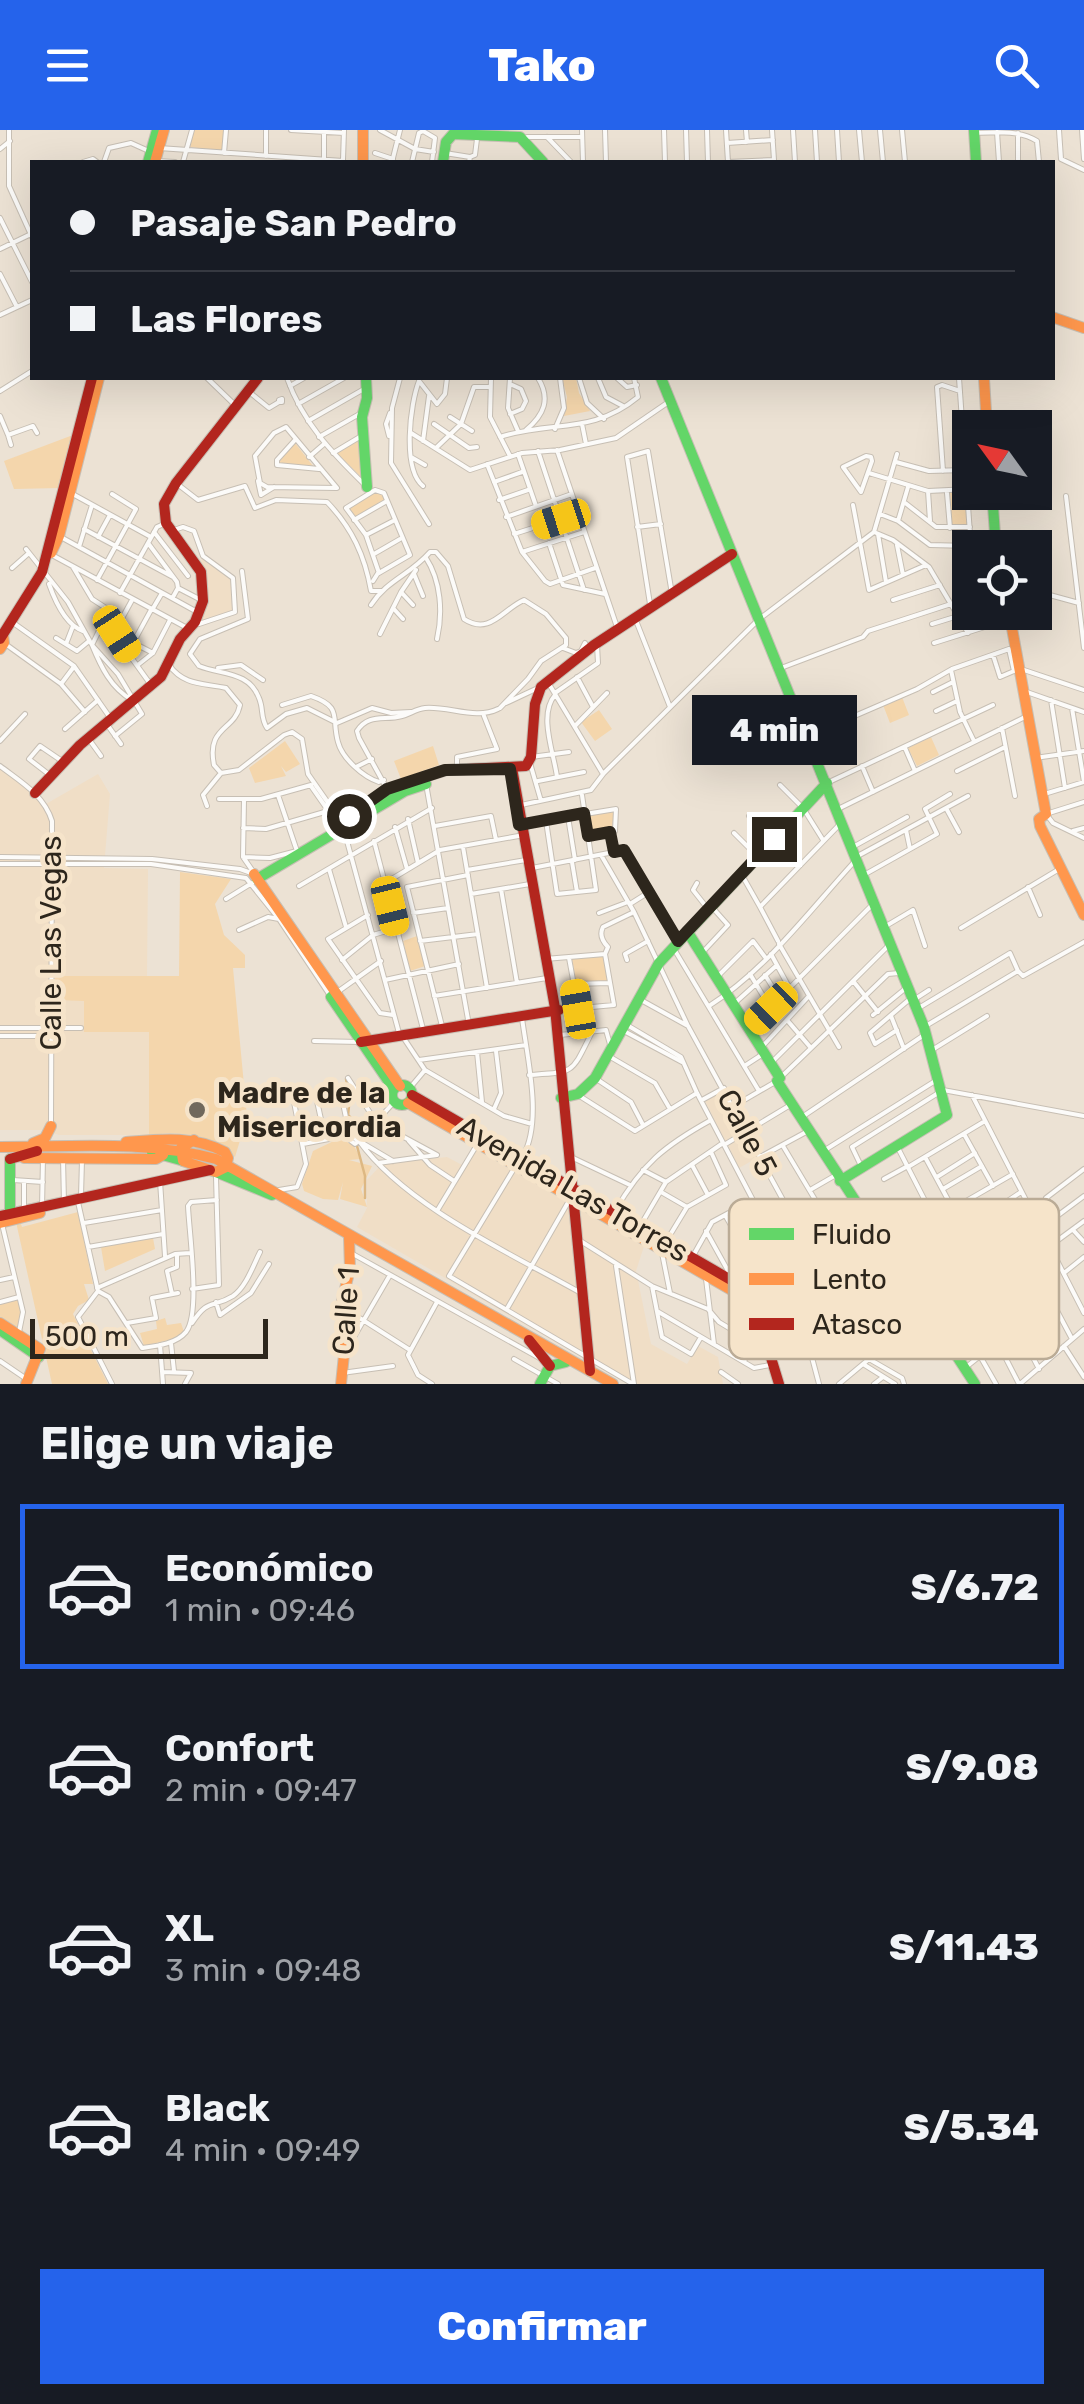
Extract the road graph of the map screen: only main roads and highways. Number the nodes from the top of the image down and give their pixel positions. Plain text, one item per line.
1 (160, 130) edge
2 (361, 130) edge
3 (974, 132) edge
4 (522, 136) edge
5 (440, 156) edge
6 (154, 157) edge
7 (361, 160) edge
8 (541, 160) edge
9 (976, 160) edge
10 (1055, 318) edge
11 (1084, 328) edge
12 (95, 380) edge
13 (257, 380) edge
14 (662, 380) edge
15 (984, 380) edge
16 (366, 382) edge
17 (88, 408) junction
18 (987, 410) edge
19 (369, 490) road end
20 (732, 554) junction
21 (45, 573) junction
22 (1013, 630) edge
23 (2, 640) edge
24 (511, 769) junction
25 (827, 783) junction
26 (36, 793) road end
27 (527, 866) junction
28 (1084, 915) edge
29 (687, 931) junction
30 (545, 960) junction
31 (657, 967) junction
32 (554, 1009) junction
33 (624, 1027) junction
34 (364, 1042) junction
35 (610, 1054) junction
36 (560, 1073) junction
37 (402, 1095) junction
38 (579, 1096) junction
39 (562, 1099) junction
40 (52, 1126) road end
41 (194, 1140) junction
42 (38, 1151) junction
43 (2, 1152) edge
44 (158, 1153) junction
45 (181, 1155) junction
46 (518, 1162) junction
47 (217, 1167) junction
48 (838, 1178) junction
49 (7, 1183) edge
50 (571, 1193) junction
51 (852, 1199) edge
52 (79, 1201) junction
53 (612, 1216) junction
54 (2, 1219) edge
55 (349, 1237) junction
56 (664, 1246) junction
57 (690, 1260) junction
58 (729, 1283) edge
59 (729, 1284) edge
60 (0, 1327) edge
61 (528, 1340) junction
62 (587, 1355) junction
63 (773, 1359) edge
64 (959, 1359) edge
65 (570, 1362) junction
66 (590, 1371) junction
67 (545, 1372) edge
68 (342, 1378) edge
69 (26, 1381) edge
70 (601, 1383) edge
71 (613, 1384) edge
72 (780, 1384) edge
73 (975, 1384) edge

1 - 6 main road
2 - 7 main road
3 - 9 main road
4 - 5 main road
4 - 8 main road
10 - 11 main road
12 - 17 main road
13 - 26 main road
14 - 20 main road
15 - 18 main road
16 - 19 main road
17 - 21 main road
17 - 21 main road
20 - 24 main road
20 - 25 main road
21 - 23 main road
22 - 28 main road
24 - 27 main road
24 - 34 main road
25 - 29 main road
25 - 48 main road
27 - 30 main road
27 - 30 main road
29 - 31 main road
29 - 48 main road
30 - 32 main road
30 - 32 main road
31 - 33 main road
31 - 33 main road
32 - 34 main road
32 - 36 main road
32 - 36 main road
33 - 35 main road
34 - 37 main road
35 - 38 main road
35 - 38 main road
36 - 39 main road
37 - 46 main road, Avenida Las Torres
37 - 46 main road, Avenida Las Torres
38 - 39 main road
39 - 50 main road
40 - 42 main road
41 - 42 main road
41 - 45 main road
41 - 47 main road
42 - 43 main road
42 - 44 main road
42 - 44 main road
43 - 45 main road
43 - 49 main road
44 - 45 main road
45 - 47 main road
45 - 47 main road
46 - 50 main road, Avenida Las Torres
47 - 52 main road
47 - 55 main road
47 - 65 main road
48 - 51 main road
49 - 54 main road
50 - 53 main road, Avenida Las Torres
50 - 62 main road
52 - 54 main road
52 - 54 main road
53 - 56 main road, Avenida Las Torres
53 - 56 main road, Avenida Las Torres
55 - 61 main road
55 - 68 main road, Calle 1
56 - 57 main road
57 - 58 main road, Avenida Las Torres
57 - 59 main road
60 - 69 main road
61 - 65 main road
61 - 67 main road
62 - 65 main road
62 - 66 main road
63 - 72 main road
64 - 73 main road
65 - 66 main road
65 - 67 main road
65 - 70 main road
66 - 71 main road

